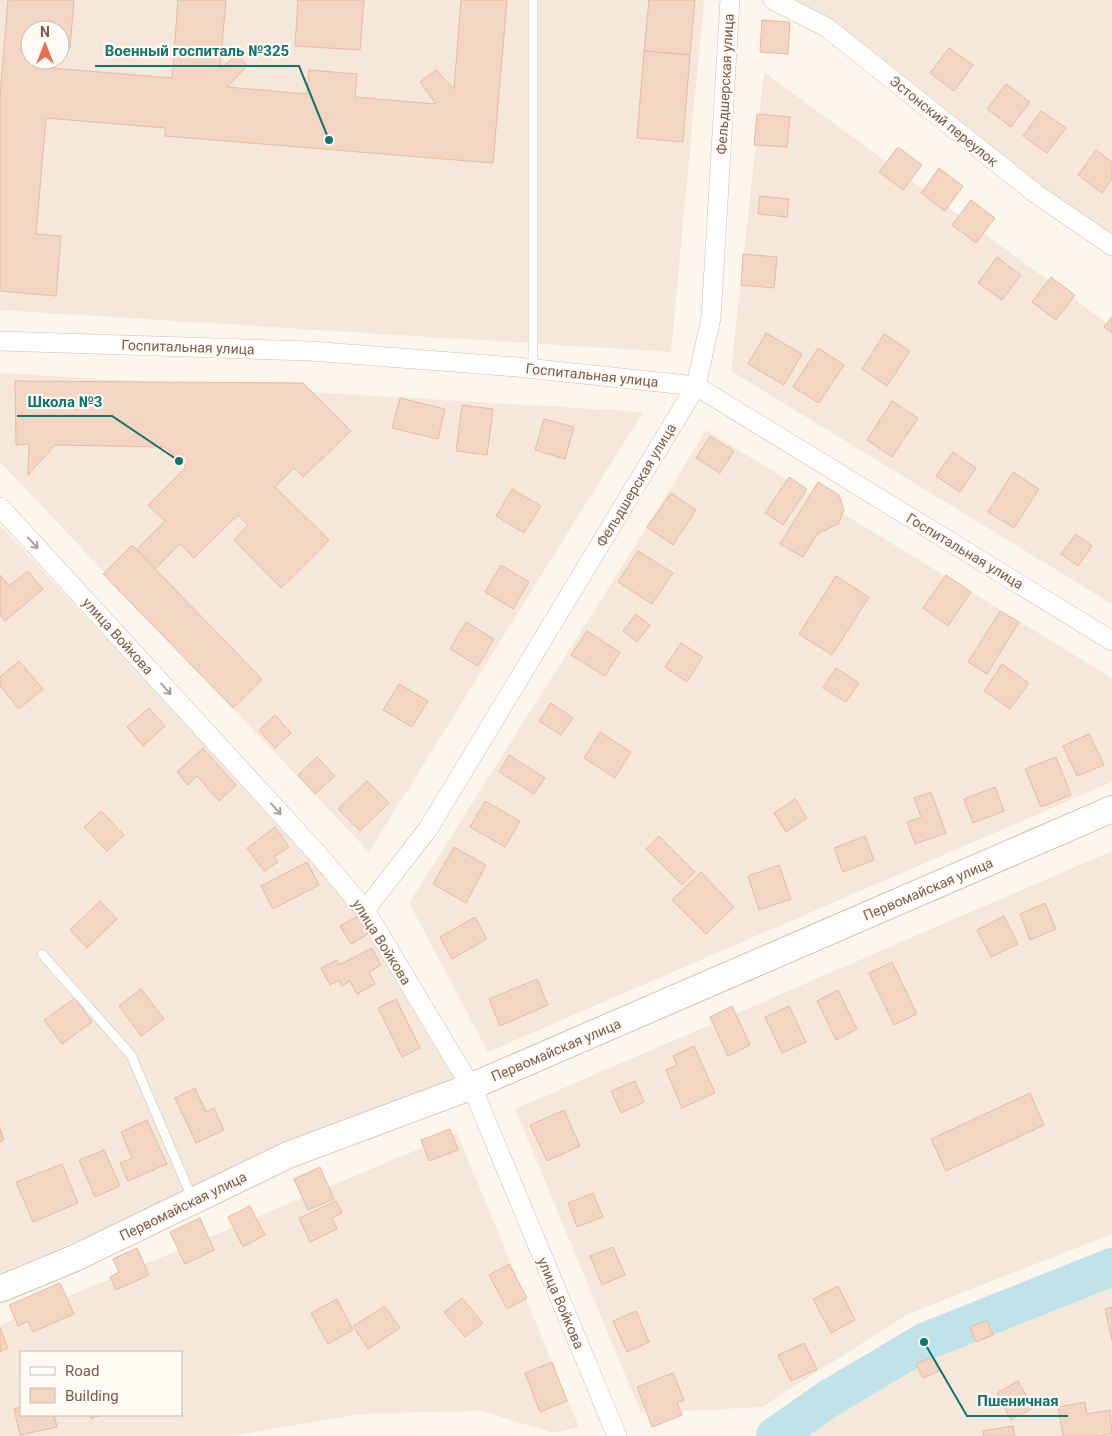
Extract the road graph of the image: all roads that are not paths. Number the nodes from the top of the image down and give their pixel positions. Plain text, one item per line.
1 (533, 0) edge
2 (730, 0) edge
3 (773, 0) edge
4 (1112, 246) edge
5 (0, 341) edge
6 (533, 369) junction
7 (696, 386) junction
8 (0, 507) edge
9 (1112, 641) edge
10 (1112, 809) edge
11 (365, 910) junction
12 (42, 954) dead end
13 (470, 1087) junction
14 (194, 1201) junction
15 (0, 1288) edge
16 (617, 1436) edge

1 - 6 lane
2 - 7 street, Фельдшерская улица
3 - 4 street, Эстонский переулок
5 - 6 street, Госпитальная улица
6 - 7 street, Госпитальная улица
7 - 9 street, Госпитальная улица
7 - 11 street, Фельдшерская улица
8 -> 11 street, улица Войкова
10 - 13 street, Первомайская улица
11 - 13 street, улица Войкова
12 - 14 lane
13 - 14 street, Первомайская улица
13 - 16 street, улица Войкова
14 - 15 street, Первомайская улица

